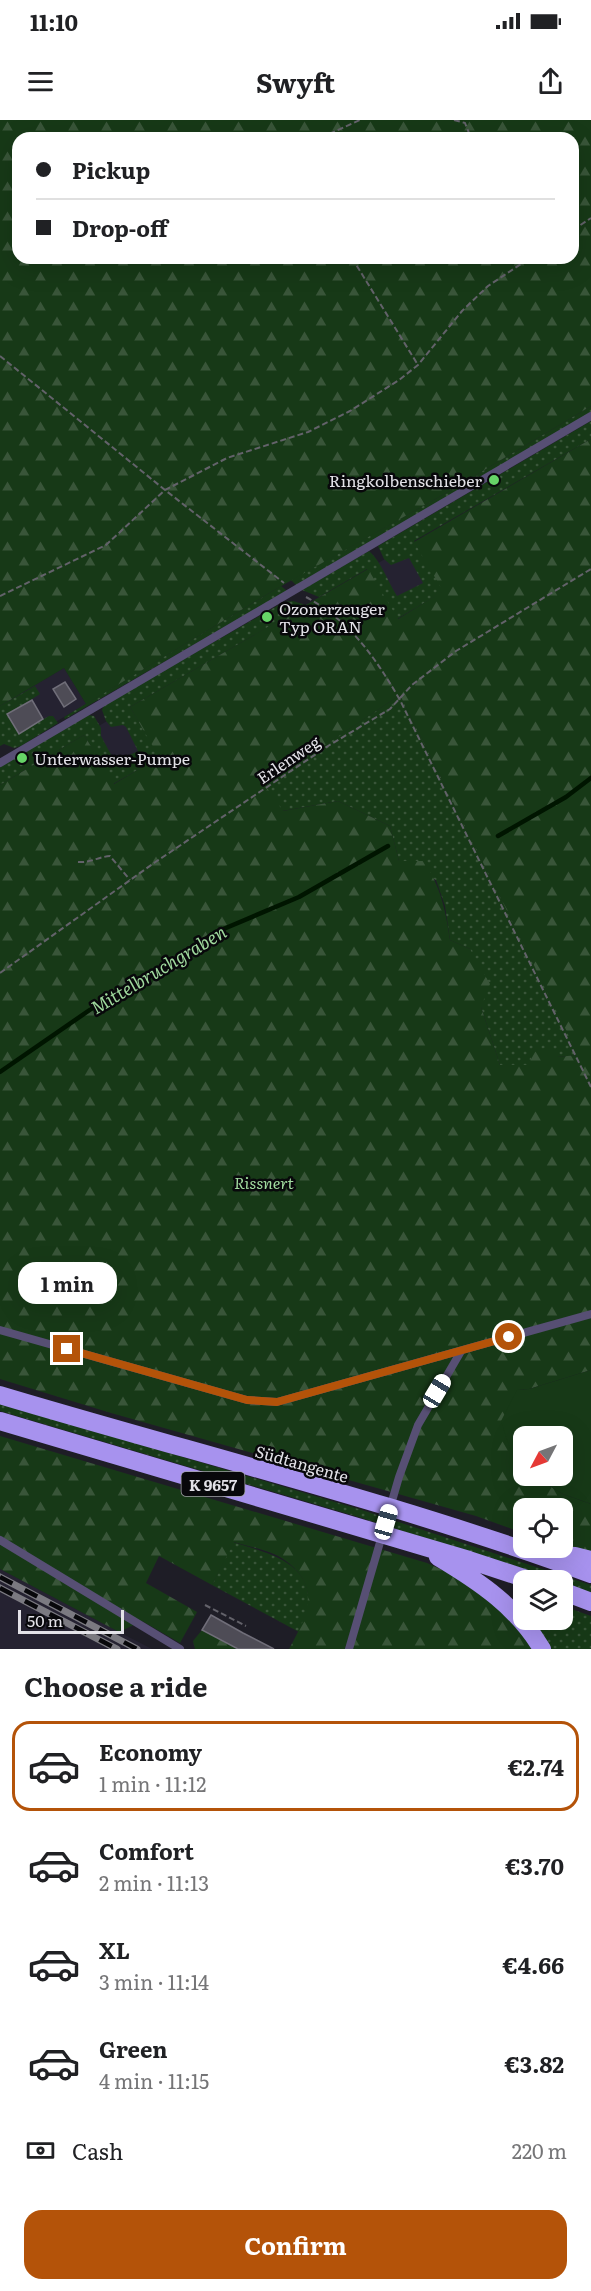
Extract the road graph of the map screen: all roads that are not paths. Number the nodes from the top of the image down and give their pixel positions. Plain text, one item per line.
1 (591, 416) edge
2 (0, 764) edge
3 (591, 1314) edge
4 (0, 1330) edge
5 (460, 1353) junction
6 (0, 1395) edge
7 (0, 1421) edge
8 (0, 1540) edge
9 (418, 1546) junction
10 (513, 1547) edge
11 (573, 1556) edge
12 (545, 1558) edge
13 (591, 1560) edge
14 (513, 1575) edge
15 (591, 1575) edge
16 (573, 1595) edge
17 (591, 1602) edge
18 (180, 1649) edge
19 (349, 1649) edge
20 (542, 1649) edge

1 - 2 lane
3 - 5 lane
4 - 5 lane
5 - 19 lane
6 - 10 highway, Südtangente / K 9657
7 - 9 highway, K 9657
8 - 18 lane
9 - 14 highway, K 9657
9 - 20 highway
11 - 13 highway
12 - 15 highway, Südtangente / K 9657
16 - 17 highway

